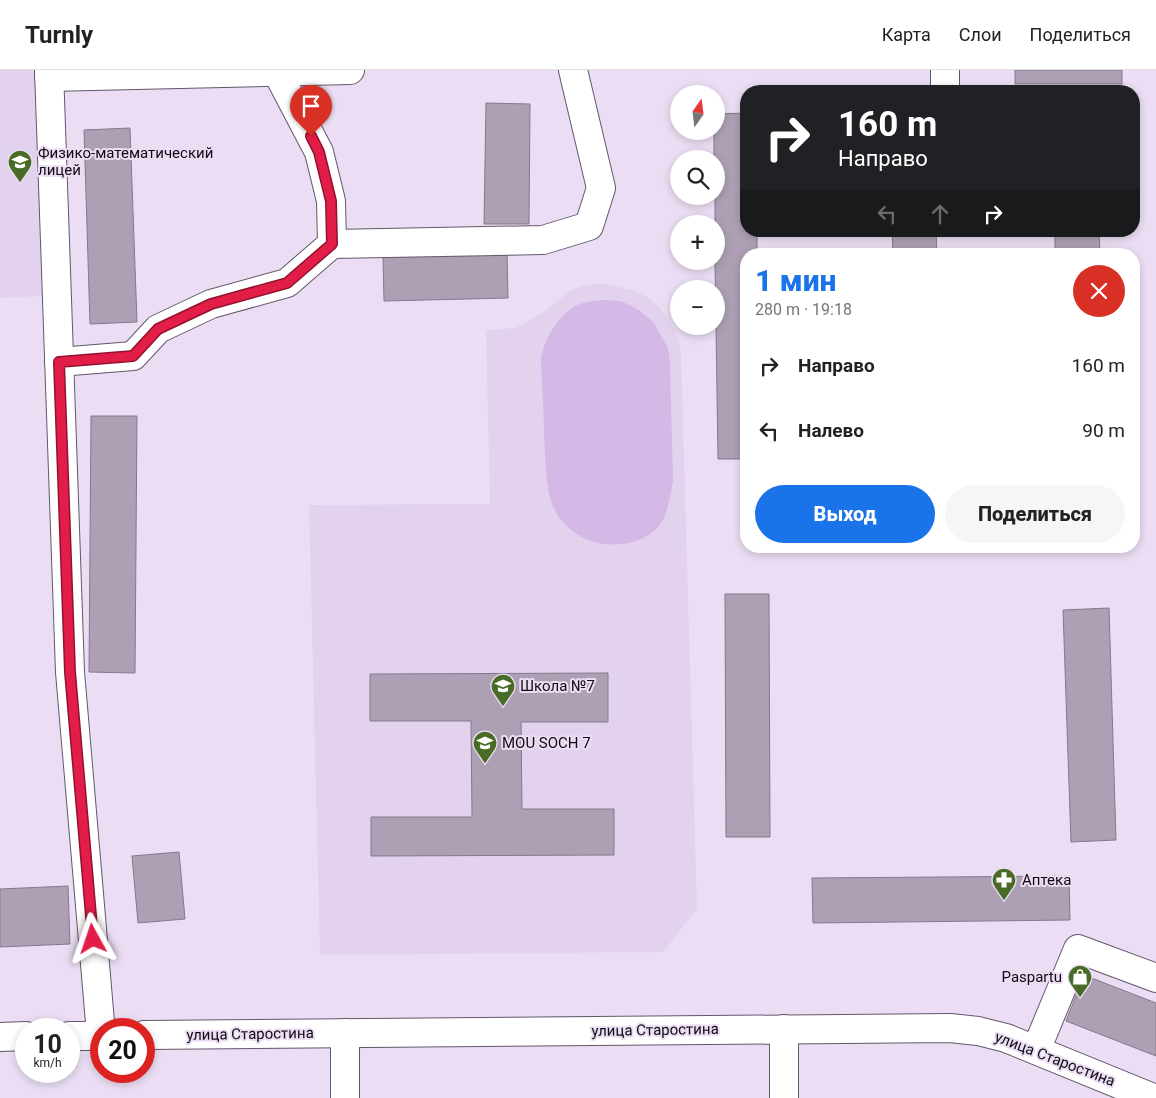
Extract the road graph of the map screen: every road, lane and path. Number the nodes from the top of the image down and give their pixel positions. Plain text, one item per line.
1 (350, 70) edge
2 (573, 70) edge
3 (945, 70) edge
4 (277, 72) junction
5 (49, 73) edge
6 (945, 85) edge
7 (332, 244) junction
8 (59, 362) junction
9 (1156, 978) edge
10 (100, 1018) edge
11 (784, 1029) junction
12 (345, 1033) junction
13 (155, 1035) edge
14 (0, 1036) edge
15 (15, 1036) edge
16 (1036, 1050) junction
17 (345, 1098) edge
18 (784, 1098) edge
19 (1153, 1098) edge

1 - 4 street
2 - 7 street
3 - 6 street
4 - 5 street
4 - 7 street
5 - 8 street
7 - 8 street
8 - 10 street
9 - 16 street
11 - 12 street, улица Старостина
11 - 16 street, улица Старостина
11 - 18 street
12 - 13 street, улица Старостина
12 - 17 street
14 - 15 street
16 - 19 street, улица Старостина

